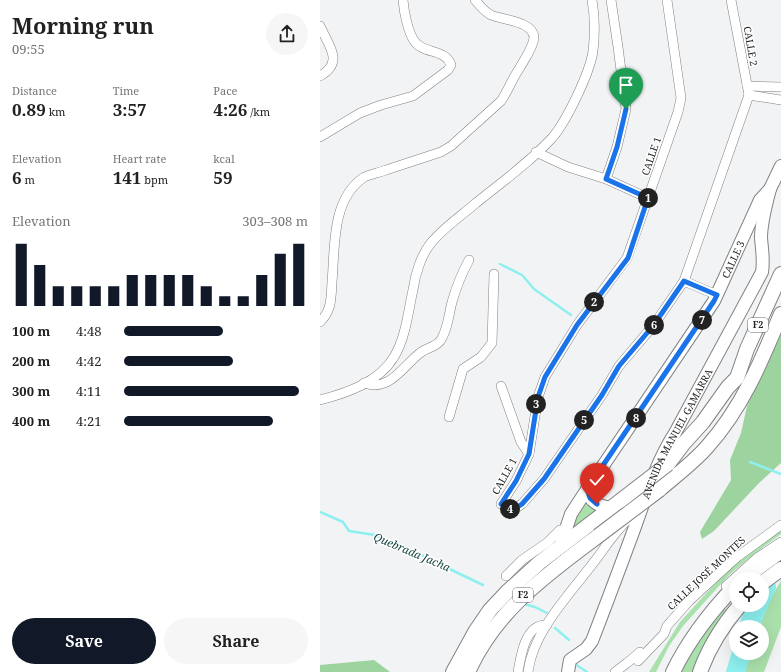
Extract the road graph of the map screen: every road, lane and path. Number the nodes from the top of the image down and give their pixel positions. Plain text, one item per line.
1 (403, 0) edge
2 (475, 0) edge
3 (592, 0) edge
4 (611, 0) edge
5 (667, 0) edge
6 (731, 0) edge
7 (320, 26) edge
8 (320, 76) edge
9 (781, 87) edge
10 (748, 90) junction
11 (781, 100) edge
12 (320, 137) edge
13 (536, 152) junction
14 (781, 166) edge
15 (606, 179) junction
16 (770, 189) junction
17 (648, 198) junction
18 (470, 260) dead end
19 (494, 274) dead end
20 (781, 274) edge
21 (684, 281) junction
22 (717, 295) junction
23 (781, 314) edge
24 (320, 322) edge
25 (364, 383) junction
26 (501, 386) dead end
27 (320, 400) edge
28 (449, 417) dead end
29 (529, 454) junction
30 (587, 489) junction
31 (616, 504) junction
32 (640, 510) junction
33 (781, 525) edge
34 (566, 529) junction
35 (781, 542) edge
36 (560, 547) junction
37 (781, 551) edge
38 (752, 572) edge
39 (779, 572) edge
40 (506, 576) dead end
41 (769, 578) edge
42 (729, 593) edge
43 (735, 612) edge
44 (710, 614) junction
45 (547, 625) junction
46 (667, 626) junction
47 (638, 661) dead end
48 (453, 672) edge
49 (468, 672) edge
50 (518, 672) edge
51 (528, 672) edge
52 (568, 672) edge
53 (615, 672) edge
54 (673, 672) edge
55 (700, 672) edge

1 - 12 street
2 - 24 street
3 - 13 street
4 - 15 street
5 - 17 street, CALLE 1
6 - 10 street, CALLE 2
7 - 8 street
9 - 10 street
10 - 11 street
10 - 21 street, CALLE 1
13 - 15 street
13 - 25 street
14 - 16 main road, CALLE 3
15 - 17 street
16 - 22 main road, CALLE 3
16 - 32 main road, AVENIDA MANUEL GAMARRA
17 - 29 street, CALLE 1
18 - 25 street
19 - 28 street
20 - 31 highway, F2, bridge
21 - 22 street
21 - 29 street, CALLE 1
22 - 30 main road, CALLE 3
23 - 49 highway, F2, bridge
25 - 27 street
26 - 29 street
30 - 31 main road
30 - 34 main road, CALLE 3
31 - 36 highway, F2
32 - 45 street
32 - 52 main road, AVENIDA MANUEL GAMARRA
33 - 46 street, CALLE JOSÉ MONTES
34 - 36 main road, CALLE 3
34 - 40 street
35 - 44 street
36 - 48 highway, F2
37 - 38 highway
39 - 41 highway
42 - 44 highway
43 - 55 highway
44 - 54 highway
45 - 50 street
45 - 51 street
46 - 47 street, CALLE JOSÉ MONTES
46 - 53 street, CALLE JOSÉ MONTES

